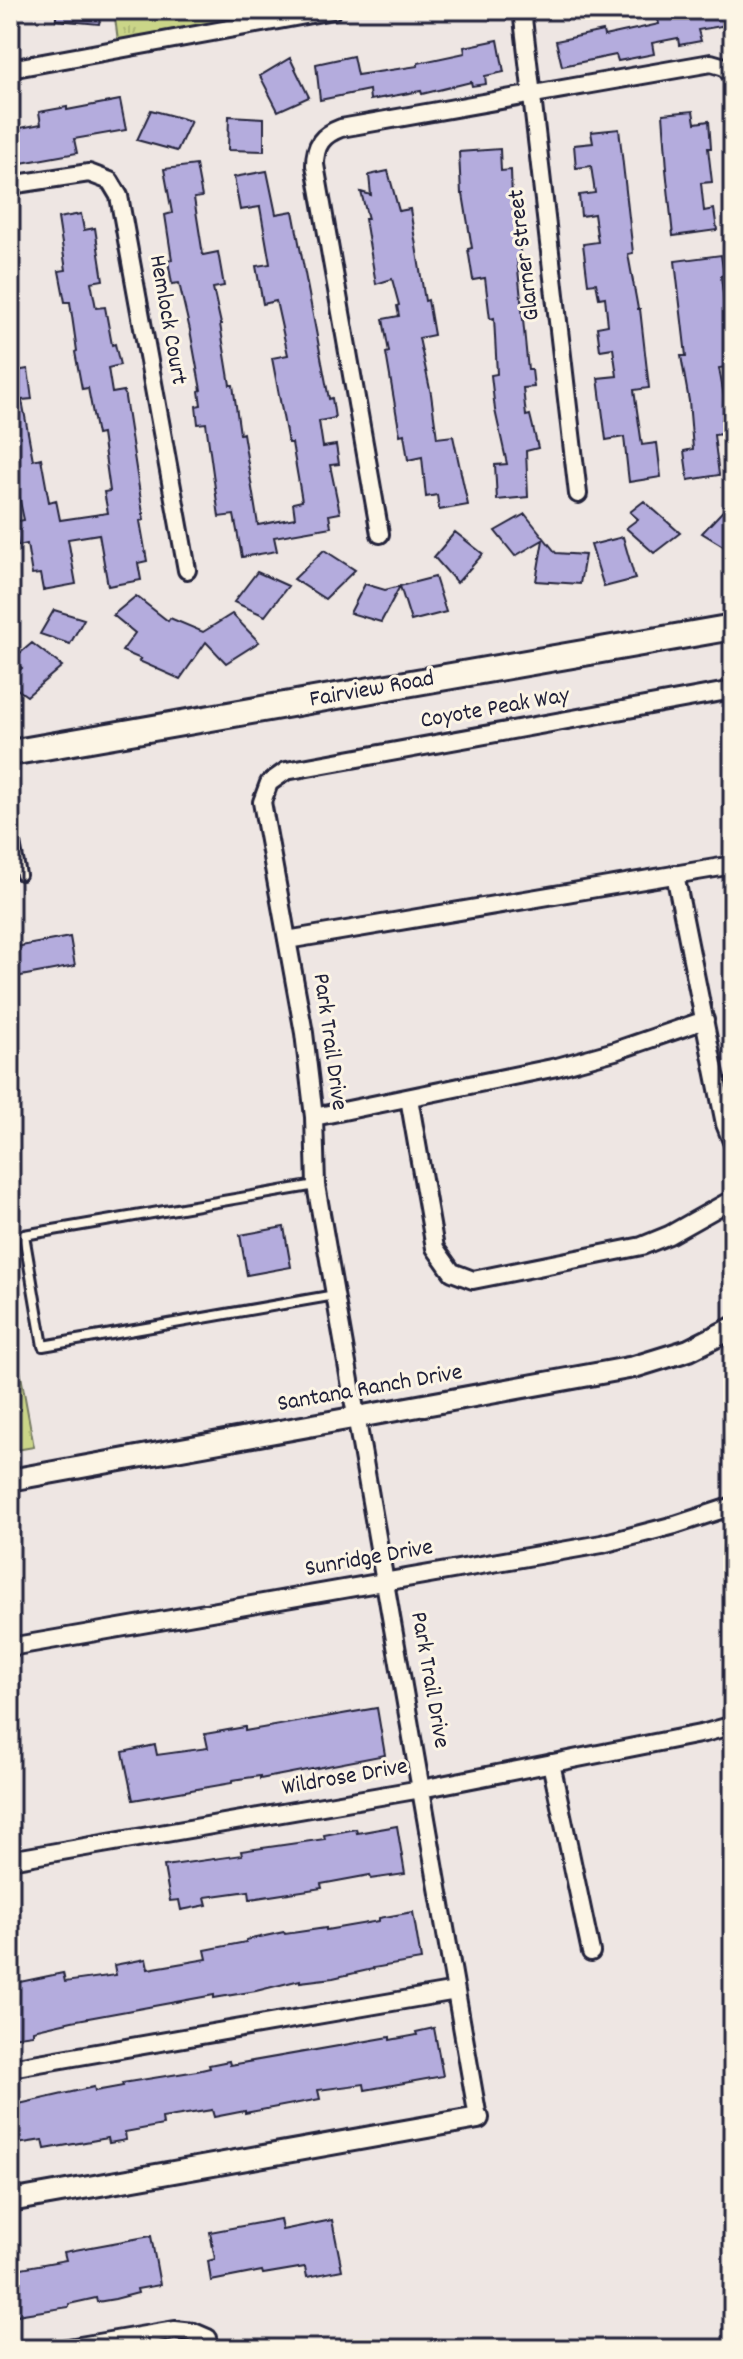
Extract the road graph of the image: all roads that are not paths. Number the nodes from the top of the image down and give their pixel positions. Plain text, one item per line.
1 (333, 10) edge
2 (522, 10) edge
3 (10, 69) edge
4 (729, 72) edge
5 (530, 96) junction
6 (10, 185) edge
7 (578, 494) dead end
8 (380, 534) dead end
9 (187, 570) dead end
10 (733, 627) edge
11 (733, 690) edge
12 (10, 753) edge
13 (269, 783) joint
14 (10, 816) edge
15 (733, 865) edge
16 (675, 874) junction
17 (21, 875) dead end
18 (287, 940) junction
19 (705, 1020) junction
20 (409, 1098) junction
21 (314, 1117) junction
22 (733, 1144) edge
23 (316, 1185) junction
24 (733, 1199) edge
25 (335, 1295) junction
26 (733, 1328) edge
27 (356, 1418) junction
28 (10, 1480) edge
29 (733, 1506) edge
30 (385, 1581) junction
31 (10, 1647) edge
32 (733, 1725) edge
33 (551, 1763) junction
34 (421, 1789) junction
35 (10, 1860) edge
36 (591, 1952) dead end
37 (456, 1991) junction
38 (10, 2068) edge
39 (478, 2118) joint
40 (10, 2201) edge
41 (208, 2338) dead end
42 (62, 2349) edge

1 - 3 street
2 - 5 street, Glarner Street
4 - 5 street
5 - 7 street, Glarner Street
5 - 8 street
6 - 9 street, Hemlock Court
10 - 12 main road, Fairview Road
11 - 13 street, Coyote Peak Way
13 - 18 street, Park Trail Drive
14 - 17 lane
15 - 16 street
16 - 18 street
16 - 19 street
18 - 21 street, Park Trail Drive
19 - 20 street
19 - 22 street
20 - 21 street
20 - 24 street
21 - 23 street, Park Trail Drive
23 - 25 street, Park Trail Drive
23 - 25 lane
25 - 27 street, Park Trail Drive
26 - 27 street, Santana Ranch Drive
27 - 28 street, Santana Ranch Drive
27 - 30 street, Park Trail Drive
29 - 30 street, Sunridge Drive
30 - 31 street, Sunridge Drive
30 - 34 street, Park Trail Drive
32 - 33 street, Wildrose Drive
33 - 34 street, Wildrose Drive
33 - 36 street
34 - 35 street, Wildrose Drive
34 - 37 street, Park Trail Drive
37 - 38 street
37 - 39 street, Park Trail Drive
39 - 40 street, Park Trail Drive
41 - 42 street

